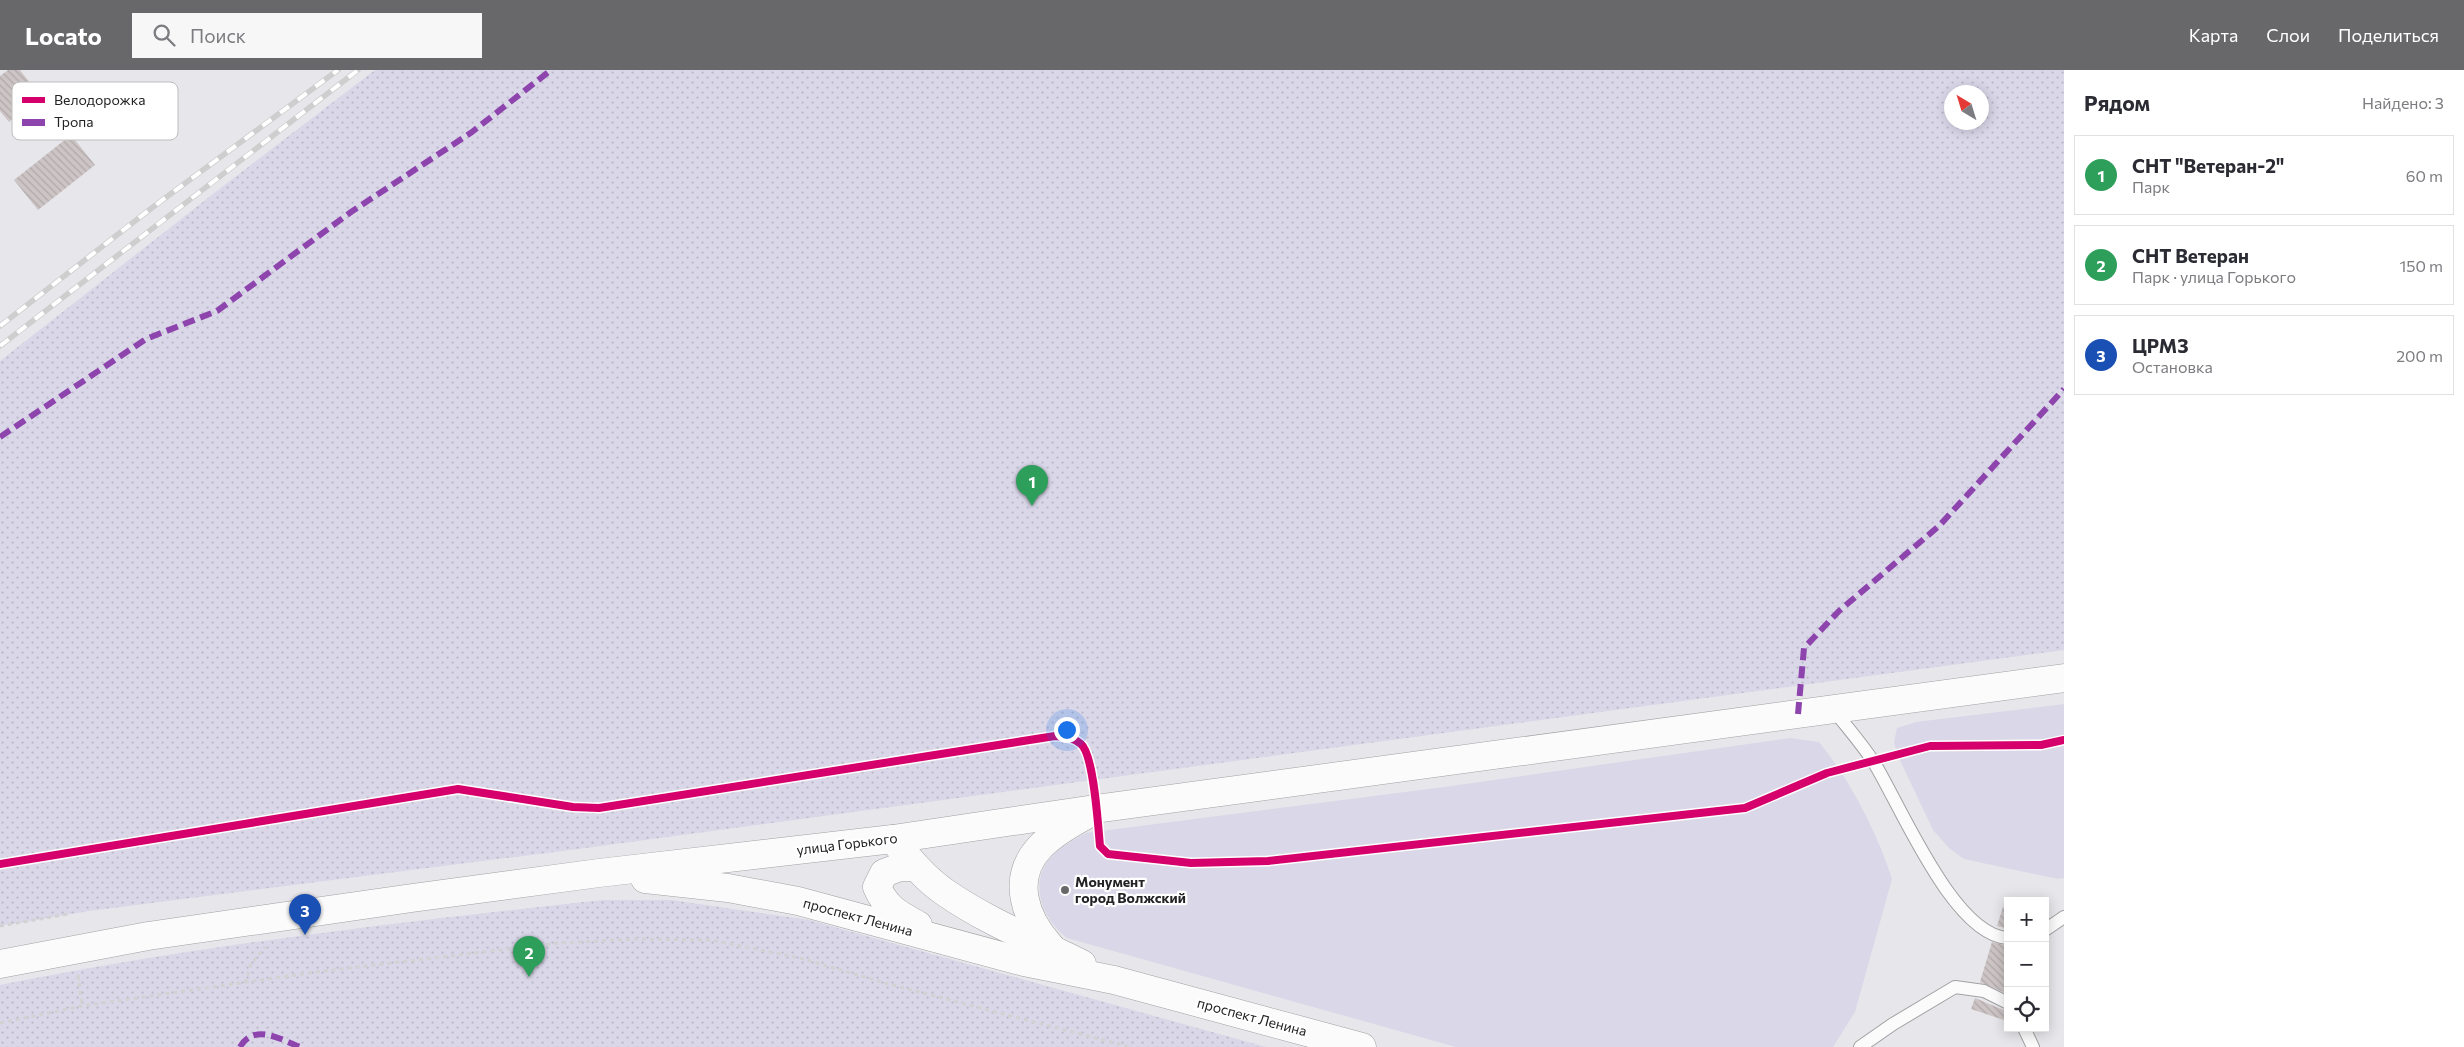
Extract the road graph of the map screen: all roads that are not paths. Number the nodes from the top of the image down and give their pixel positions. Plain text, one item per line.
1 (2064, 678) edge
2 (1833, 709) junction
3 (1095, 809) junction
4 (892, 839) junction
5 (915, 867) junction
6 (599, 873) junction
7 (2064, 917) edge
8 (2049, 927) edge
9 (2004, 938) edge
10 (943, 939) junction
11 (1053, 949) junction
12 (39, 955) junction
13 (0, 958) edge
14 (0, 964) edge
15 (1114, 980) junction
16 (2004, 1001) edge
17 (2026, 1032) edge
18 (1362, 1047) edge
19 (1860, 1047) edge
20 (2033, 1047) edge

1 - 2 main road, улица Горького
2 - 3 main road, улица Горького
2 - 9 lane
3 - 4 main road, улица Горького
3 - 11 main road
4 - 5 main road, проспект Ленина
4 - 6 main road, улица Горького
5 - 10 main road
5 - 11 main road, проспект Ленина
6 - 10 main road, проспект Ленина
6 - 12 main road
7 - 8 lane
10 - 15 main road, проспект Ленина
11 - 15 main road, проспект Ленина
12 - 13 main road
12 - 14 main road
15 - 18 main road, проспект Ленина
16 - 19 lane
17 - 20 lane

